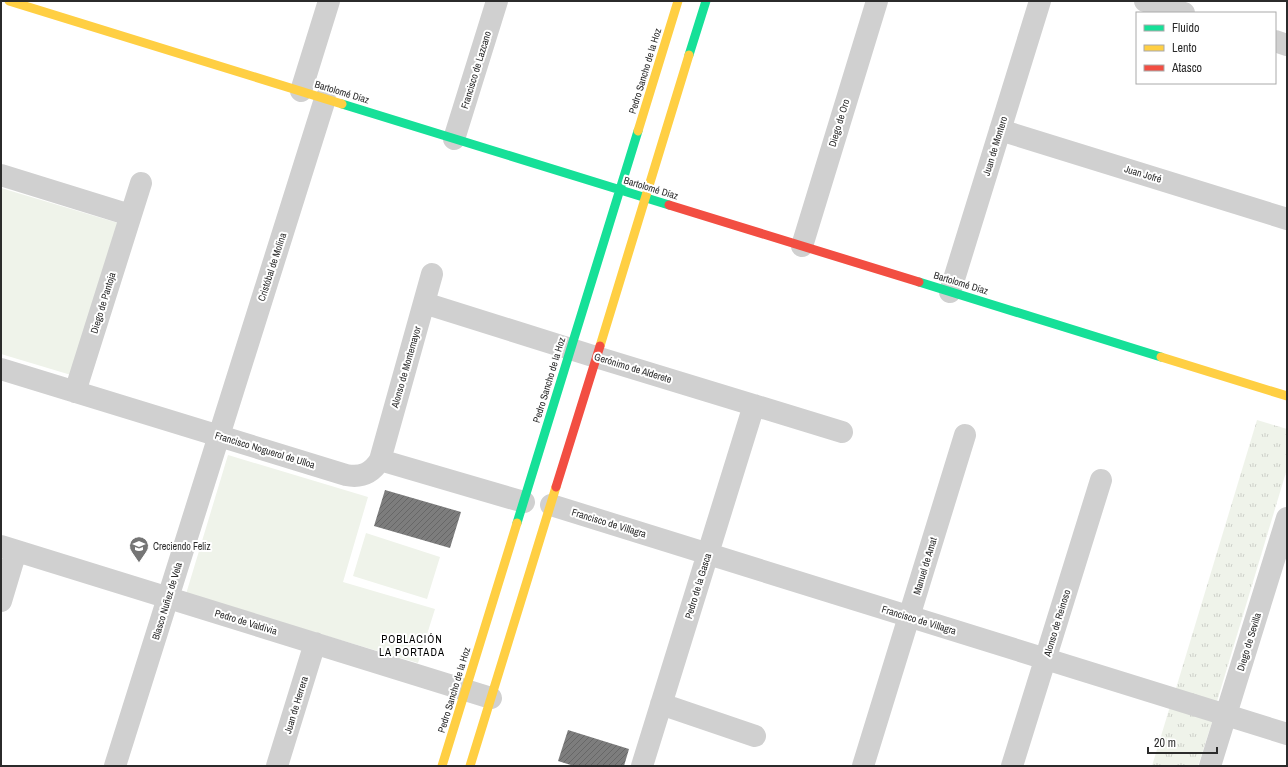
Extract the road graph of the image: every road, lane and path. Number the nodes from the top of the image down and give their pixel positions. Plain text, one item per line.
1 (9, 1) edge
2 (329, 1) edge
3 (497, 1) edge
4 (678, 1) edge
5 (706, 1) edge
6 (877, 1) edge
7 (1040, 1) edge
8 (1145, 1) edge
9 (1181, 12) edge
10 (1276, 41) edge
11 (1287, 45) edge
12 (300, 91) junction
13 (325, 99) junction
14 (1000, 130) junction
15 (454, 139) junction
16 (1, 175) edge
17 (140, 183) dead end
18 (620, 190) junction
19 (645, 198) junction
20 (130, 215) junction
21 (1287, 219) edge
22 (802, 246) junction
23 (432, 274) dead end
24 (950, 292) junction
25 (424, 303) junction
26 (571, 349) junction
27 (596, 357) junction
28 (1, 369) edge
29 (75, 392) junction
30 (1287, 396) edge
31 (754, 405) junction
32 (842, 432) dead end
33 (965, 435) dead end
34 (219, 436) junction
35 (380, 460) junction
36 (1101, 480) dead end
37 (524, 502) junction
38 (550, 505) junction
39 (1287, 518) edge
40 (8, 548) edge
41 (708, 554) junction
42 (1279, 570) edge
43 (168, 598) junction
44 (1, 601) edge
45 (909, 617) junction
46 (315, 643) junction
47 (1046, 659) junction
48 (465, 690) junction
49 (491, 698) junction
50 (661, 704) junction
51 (1226, 715) junction
52 (1287, 734) edge
53 (755, 736) dead end
54 (115, 766) edge
55 (277, 766) edge
56 (442, 766) edge
57 (470, 766) edge
58 (642, 766) edge
59 (863, 766) edge
60 (1012, 766) edge
61 (1210, 766) edge

1 - 12 street, Bartolomé Díaz
2 - 12 street
3 - 15 street, Francisco de Lazcano
4 - 18 street, Pedro Sancho de la Hoz
5 - 19 street
6 - 22 street, Diego de Oro
7 - 14 street, Juan de Montero
8 - 9 street
10 - 11 street
12 - 13 street, Bartolomé Díaz
13 - 15 street, Bartolomé Díaz
13 - 34 street, Cristóbal de Molina
14 - 21 street, Juan Jofré
14 - 24 street, Juan de Montero
15 - 18 street, Bartolomé Díaz
16 - 20 street
17 - 20 street, Diego de Pantoja
18 - 19 street, Bartolomé Díaz
18 - 26 street, Pedro Sancho de la Hoz
19 - 22 street, Bartolomé Díaz
19 - 27 street
20 - 29 street, Diego de Pantoja
22 - 24 street, Bartolomé Díaz
23 - 25 street, Alonso de Montemayor
24 - 30 street, Bartolomé Díaz
25 - 26 street, Gerónimo de Alderete
25 - 35 street, Alonso de Montemayor
26 - 27 street, Gerónimo de Alderete
26 - 37 street, Pedro Sancho de la Hoz
27 - 31 street, Gerónimo de Alderete
27 - 38 street
28 - 29 street, Francisco Noguerol de Ulloa
29 - 34 street, Francisco Noguerol de Ulloa
31 - 32 street, Gerónimo de Alderete
31 - 41 street, Pedro de la Gasca
33 - 45 street, Manuel de Amat
34 - 35 street, Francisco Noguerol de Ulloa
34 - 43 street, Blasco Nuñez de Vela
35 - 37 street
36 - 47 street, Alonso de Reinoso
37 - 48 street, Pedro Sancho de la Hoz
38 - 41 street, Francisco de Villagra
38 - 49 street
39 - 42 street, Diego de Sevilla
40 - 43 street, Pedro de Valdivia
40 - 44 street
41 - 45 street, Francisco de Villagra
41 - 50 street, Pedro de la Gasca
42 - 51 street, Diego de Sevilla
43 - 46 street, Pedro de Valdivia
43 - 54 street, Blasco Nuñez de Vela
45 - 47 street, Francisco de Villagra
45 - 59 street, Manuel de Amat
46 - 48 street, Pedro de Valdivia
46 - 55 street, Juan de Herrera
47 - 51 street, Francisco de Villagra
47 - 60 street, Alonso de Reinoso
48 - 49 street, Pedro de Valdivia
48 - 56 street, Pedro Sancho de la Hoz
49 - 57 street
50 - 53 street
50 - 58 street, Pedro de la Gasca
51 - 52 street, Francisco de Villagra
51 - 61 street, Diego de Sevilla

